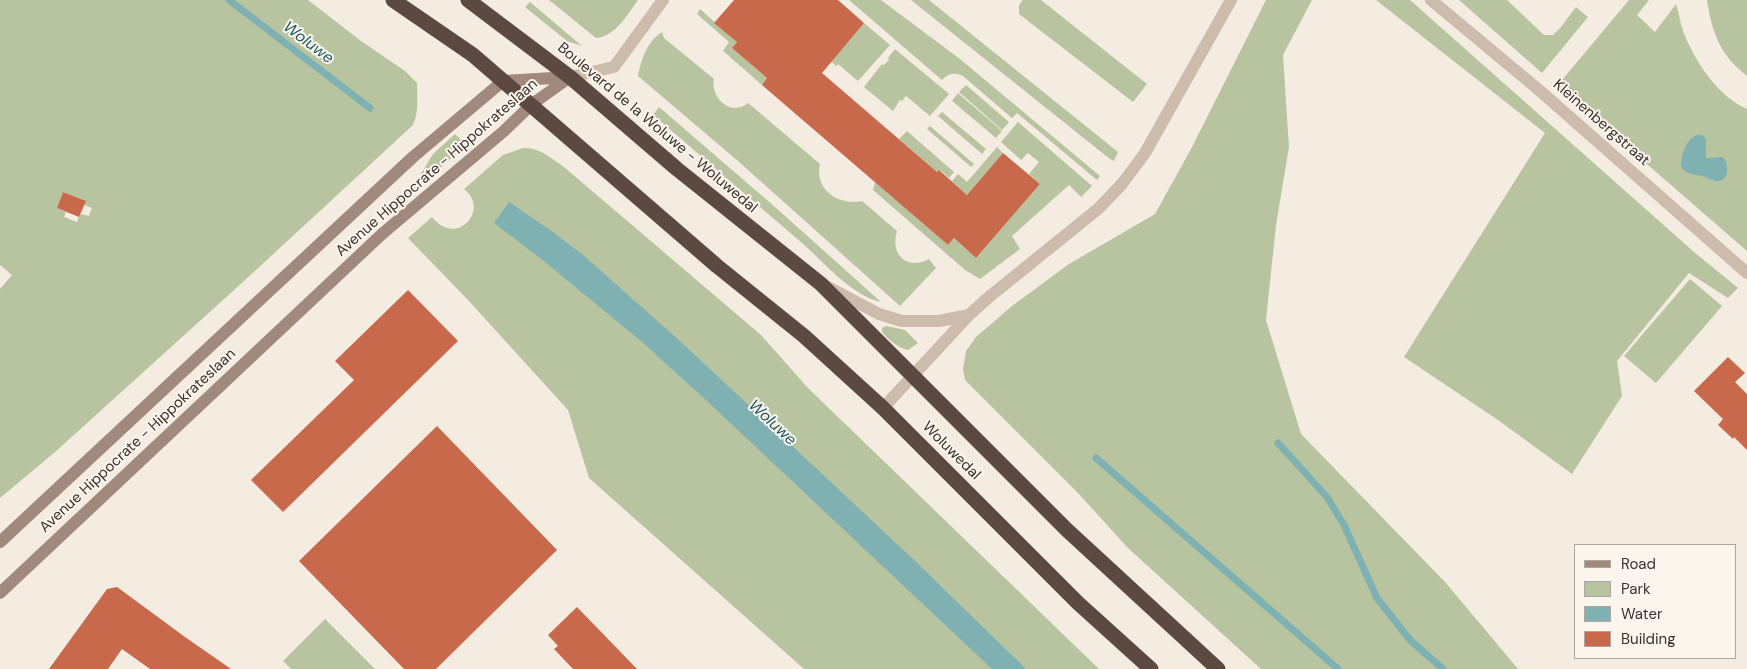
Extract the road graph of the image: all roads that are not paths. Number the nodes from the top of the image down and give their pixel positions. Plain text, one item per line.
1 (393, 0) edge
2 (468, 0) edge
3 (663, 0) edge
4 (1231, 0) edge
5 (1431, 0) edge
6 (570, 77) junction
7 (504, 81) junction
8 (531, 105) junction
9 (1747, 273) edge
10 (821, 284) junction
11 (969, 315) junction
12 (912, 377) junction
13 (884, 408) junction
14 (0, 542) edge
15 (0, 593) edge
16 (1151, 669) edge
17 (1218, 669) edge

1 - 7 highway
2 - 6 highway, Boulevard de la Woluwe - Woluwedal
3 - 6 street
4 - 11 street
5 - 9 street, Kleinenbergstraat
6 - 7 street, Avenue Hippocrate - Hippokrateslaan
6 - 8 street, Avenue Hippocrate - Hippokrateslaan
6 - 10 highway, Boulevard de la Woluwe - Woluwedal
7 - 8 highway
7 - 14 street, Avenue Hippocrate - Hippokrateslaan
8 - 13 highway, Woluwedal
8 - 15 street, Avenue Hippocrate - Hippokrateslaan
10 - 11 street
10 - 12 highway, Woluwedal
11 - 12 street
12 - 13 street
12 - 17 highway, Woluwedal
13 - 16 highway, Woluwedal

